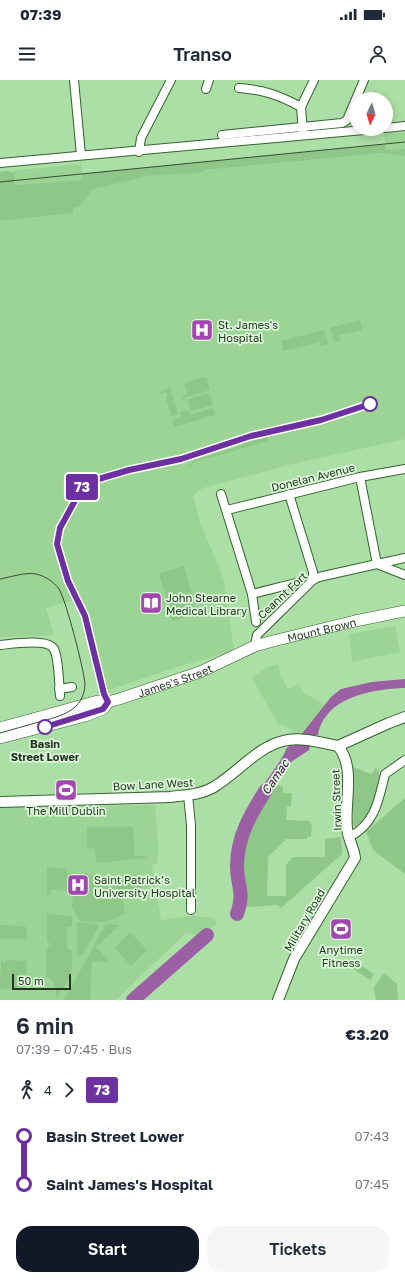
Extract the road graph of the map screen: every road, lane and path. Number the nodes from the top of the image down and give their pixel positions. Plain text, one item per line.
1 (74, 80) edge
2 (171, 80) edge
3 (209, 80) edge
4 (314, 80) edge
5 (364, 80) edge
6 (239, 88) dead end
7 (206, 89) dead end
8 (301, 107) junction
9 (405, 126) edge
10 (393, 127) edge
11 (303, 132) junction
12 (349, 132) edge
13 (222, 135) dead end
14 (139, 152) junction
15 (81, 155) junction
16 (0, 163) edge
17 (405, 468) edge
18 (360, 477) junction
19 (221, 494) dead end
20 (289, 494) junction
21 (227, 510) junction
22 (405, 558) edge
23 (377, 564) junction
24 (405, 575) edge
25 (313, 580) junction
26 (296, 583) dead end
27 (252, 594) junction
28 (405, 611) edge
29 (256, 622) dead end
30 (0, 645) edge
31 (255, 646) junction
32 (240, 654) joint
33 (72, 688) dead end
34 (108, 702) junction
35 (405, 717) edge
36 (0, 728) edge
37 (0, 738) edge
38 (338, 746) junction
39 (405, 760) edge
40 (188, 795) junction
41 (0, 802) edge
42 (349, 837) junction
43 (354, 855) joint
44 (190, 910) dead end
45 (278, 1000) edge

1 - 15 street
2 - 14 street
3 - 7 street
4 - 8 street
5 - 11 street
6 - 8 street
8 - 11 street
9 - 10 street
11 - 12 street
11 - 13 street
11 - 14 street
14 - 15 street
15 - 16 street
17 - 18 street, Donelan Avenue
18 - 20 street, Donelan Avenue
18 - 23 street
19 - 21 street
20 - 21 street, Donelan Avenue
20 - 25 street
21 - 27 street
22 - 23 street, Ceannt Fort
23 - 24 street
23 - 25 street, Ceannt Fort
25 - 31 street, Ceannt Fort
26 - 27 street
27 - 29 street
28 - 31 main road, Mount Brown
30 - 33 street
31 - 32 main road, Mount Brown
32 - 34 main road, James's Street
34 - 36 main road, James's Street
34 - 37 main road, James's Street
35 - 38 street
38 - 40 street, Bow Lane West
38 - 42 street, Irwin Street
39 - 42 street
40 - 41 street, Bow Lane West
40 - 44 street
42 - 43 street, Irwin Street
43 - 45 street, Military Road

